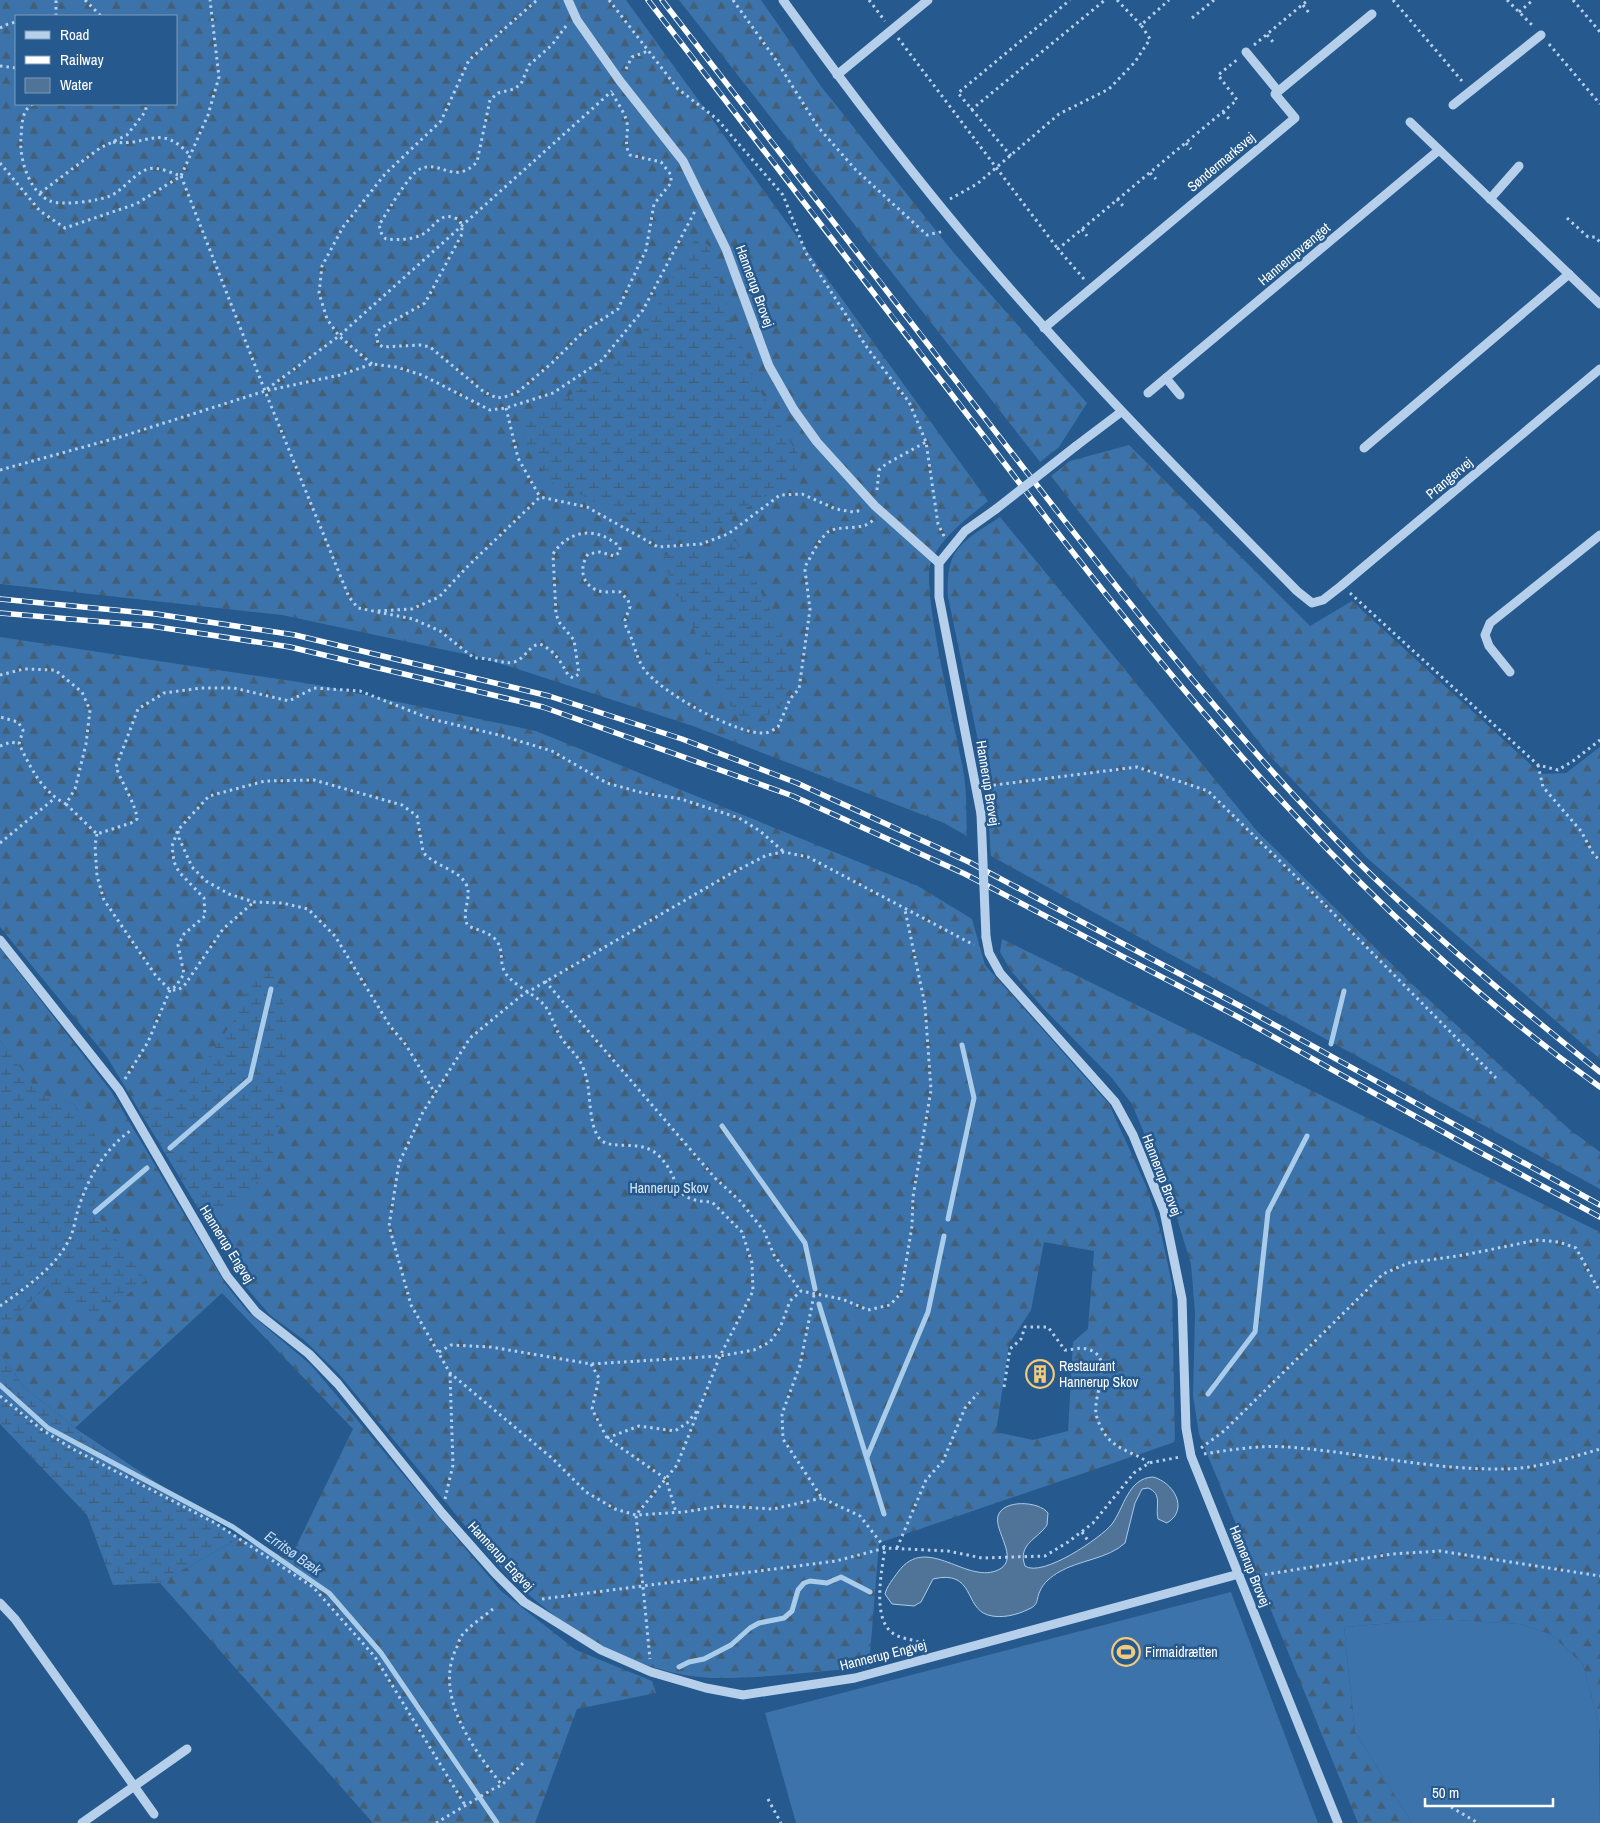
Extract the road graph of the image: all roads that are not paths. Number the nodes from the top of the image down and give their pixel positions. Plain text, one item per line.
1 (568, 0) edge
2 (783, 0) edge
3 (928, 0) edge
4 (1372, 14) dead end
5 (1541, 35) road end
6 (1246, 52) road end
7 (836, 75) junction
8 (1278, 91) junction
9 (1453, 105) dead end
10 (1410, 122) dead end
11 (1439, 150) junction
12 (1519, 166) dead end
13 (1490, 199) junction
14 (1569, 274) junction
15 (1600, 304) edge
16 (1044, 328) junction
17 (1600, 369) edge
18 (1166, 378) junction
19 (1148, 393) dead end
20 (1180, 395) dead end
21 (1122, 412) junction
22 (1364, 448) dead end
23 (1600, 535) edge
24 (939, 563) junction
25 (1510, 672) dead end
26 (0, 940) edge
27 (1239, 1574) junction
28 (0, 1602) edge
29 (187, 1749) dead end
30 (133, 1785) junction
31 (154, 1814) dead end
32 (82, 1823) edge
33 (1338, 1823) edge

1 - 24 street, Hannerup Brovej
2 - 7 street
3 - 7 street
4 - 8 street
5 - 9 street
6 - 8 street
7 - 16 street
8 - 16 street, Søndermarksvej
10 - 11 street
11 - 13 street
11 - 18 street, Hannerupvænget
12 - 13 street
13 - 14 street
14 - 15 street
14 - 22 street
16 - 21 street
17 - 21 street, Prangervej
18 - 19 street, Hannerupvænget
18 - 20 street
21 - 24 street, bridge
23 - 25 street
24 - 27 street, Hannerup Brovej, bridge
26 - 27 street, Hannerup Engvej
27 - 33 street, Hannerup Brovej
28 - 30 street
29 - 30 street
30 - 31 street
30 - 32 street

